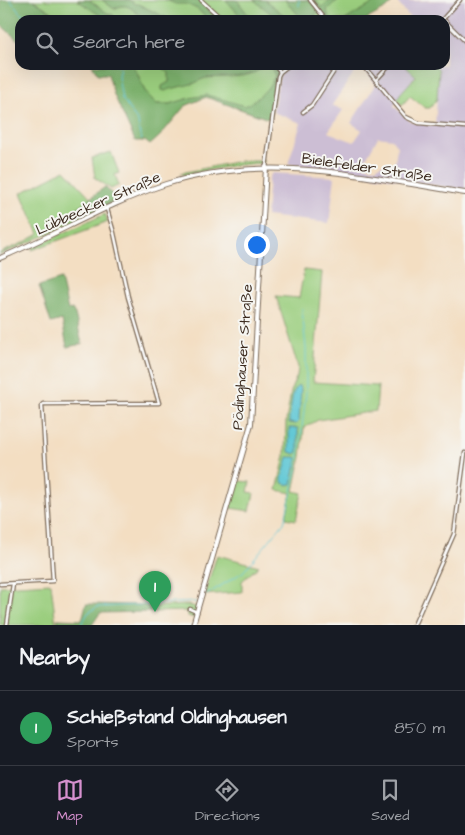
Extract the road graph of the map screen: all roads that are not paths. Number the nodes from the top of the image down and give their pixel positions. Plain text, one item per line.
1 (201, 0) edge
2 (310, 0) edge
3 (460, 0) edge
4 (218, 15) edge
5 (322, 15) edge
6 (447, 15) edge
7 (450, 27) edge
8 (465, 41) edge
9 (283, 70) edge
10 (335, 70) edge
11 (367, 70) edge
12 (385, 70) edge
13 (280, 72) joint
14 (376, 80) junction
15 (303, 112) dead end
16 (465, 127) edge
17 (266, 167) junction
18 (465, 193) edge
19 (107, 209) junction
20 (0, 258) edge
21 (465, 453) edge
22 (0, 584) edge
23 (13, 584) junction
24 (190, 609) dead end
25 (197, 612) junction
26 (7, 625) edge
27 (193, 625) edge
28 (414, 625) edge

1 - 4 street
2 - 5 street
3 - 6 street
7 - 8 street
9 - 13 street
10 - 15 street
11 - 14 street
12 - 14 street
13 - 17 street, Pödinghauser Straße
14 - 16 street
17 - 18 main road, Bielefelder Straße
17 - 19 main road, Lübbecker Straße
17 - 25 main road, Pödinghauser Straße
19 - 20 main road, Lübbecker Straße
19 - 23 street
21 - 28 street
22 - 23 street
23 - 26 street
24 - 25 street
25 - 27 main road, Pödinghauser Straße

